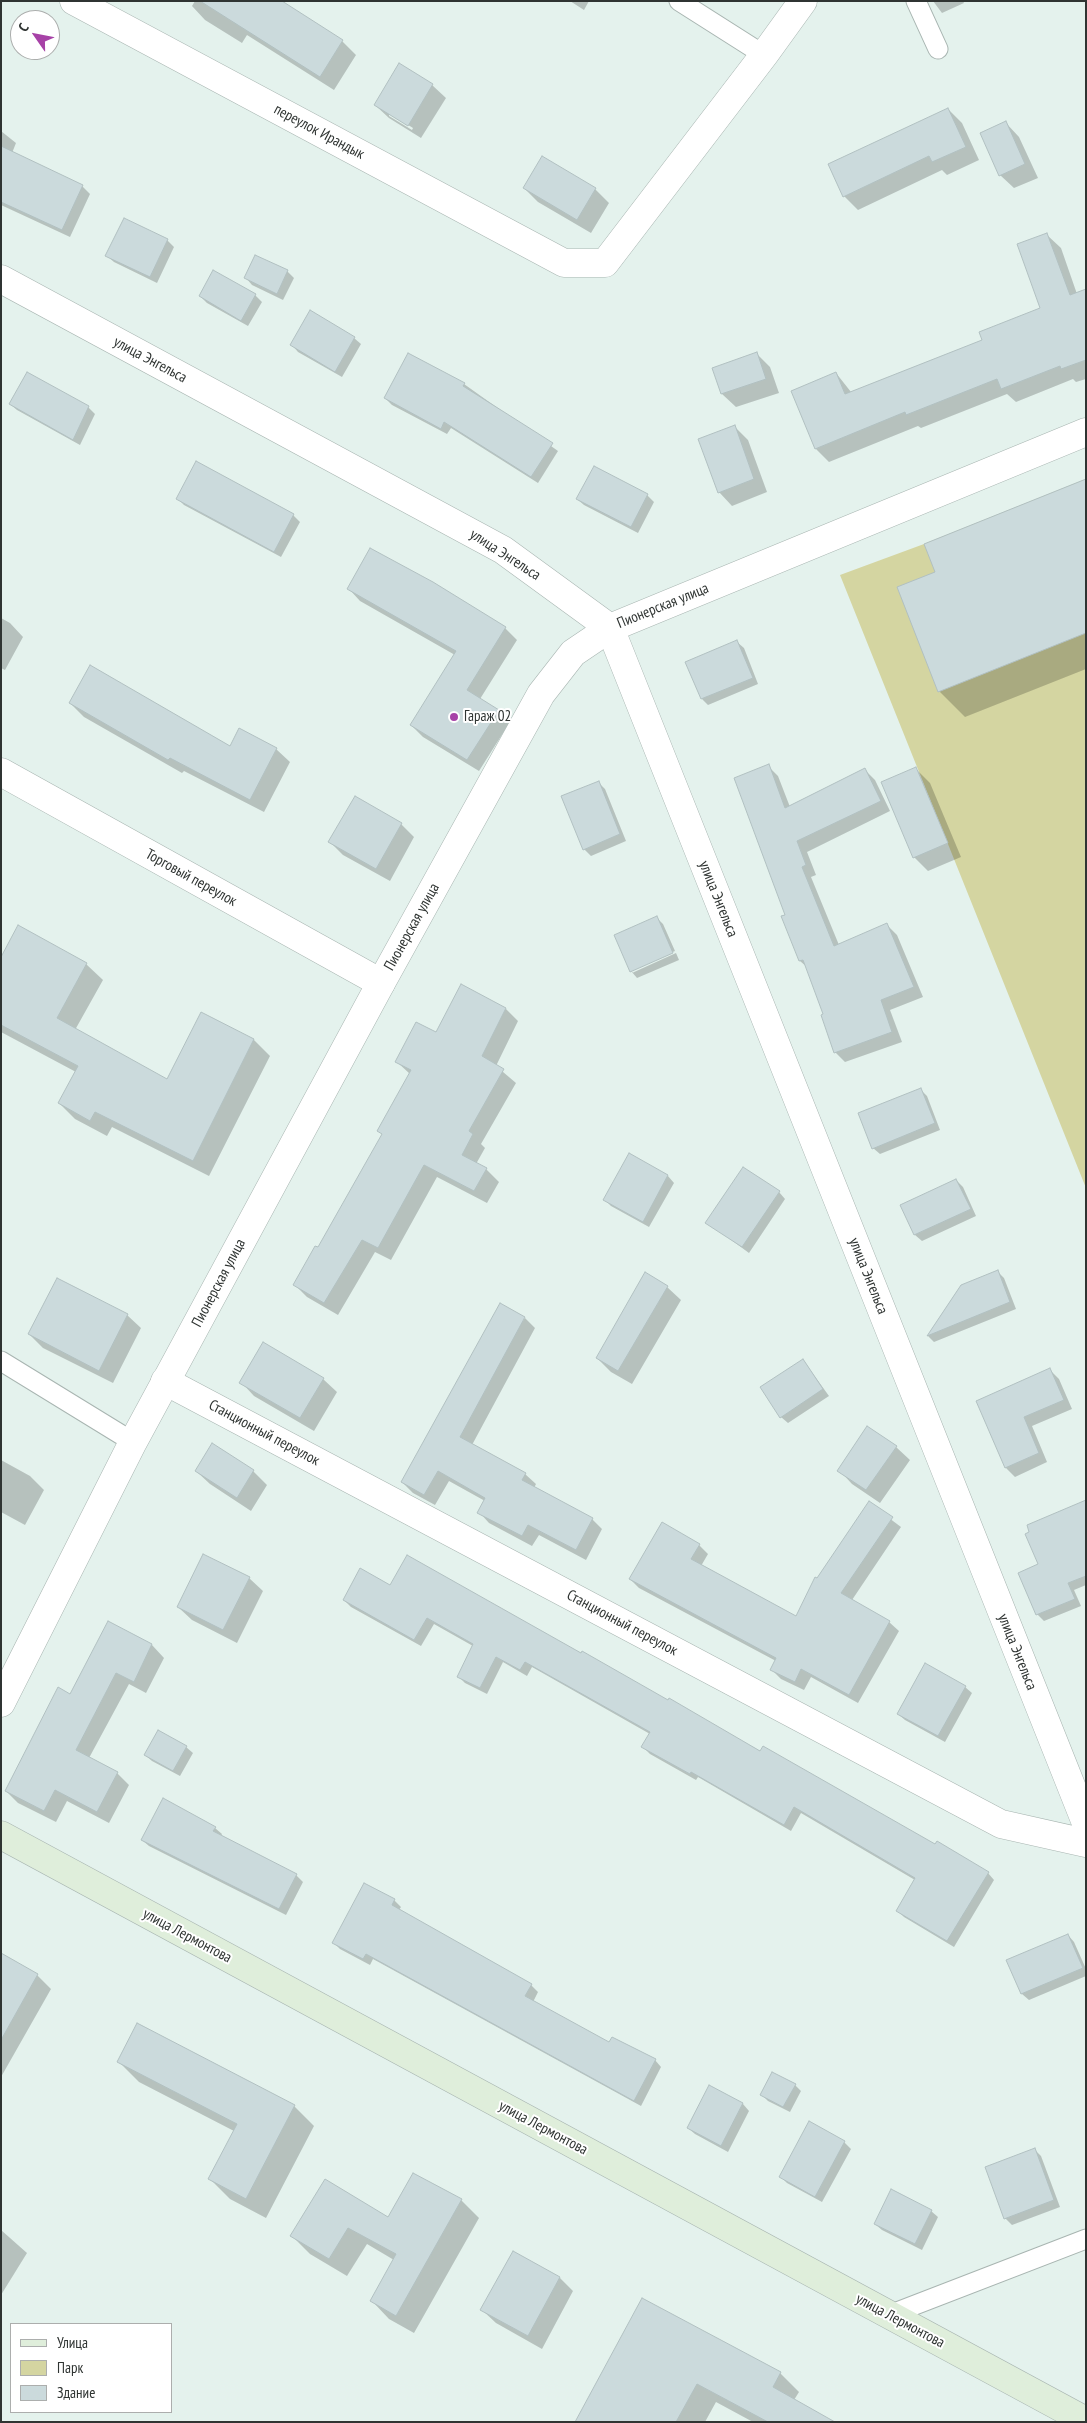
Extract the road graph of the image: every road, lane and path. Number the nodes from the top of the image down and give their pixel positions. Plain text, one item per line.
1 (74, 1) edge
2 (679, 1) edge
3 (803, 1) edge
4 (916, 1) edge
5 (938, 50) dead end
6 (764, 56) junction
7 (1, 279) edge
8 (1086, 432) edge
9 (610, 628) junction
10 (1, 772) edge
11 (382, 983) junction
12 (1, 1361) edge
13 (166, 1381) junction
14 (133, 1442) junction
15 (1, 1703) edge
16 (1086, 1823) edge
17 (1, 1835) edge
18 (1086, 1844) edge
19 (1086, 2239) edge
20 (889, 2315) junction
21 (1086, 2421) edge

1 - 6 street, переулок Ирандык
2 - 6 lane
3 - 6 street
4 - 5 lane
7 - 9 street, улица Энгельса
8 - 9 street, Пионерская улица
9 - 11 street, Пионерская улица
9 - 16 street, улица Энгельса
10 - 11 street, Торговый переулок
11 - 13 street, Пионерская улица
12 - 14 lane
13 - 14 street, Пионерская улица
13 - 18 street, Станционный переулок
14 - 15 street, Пионерская улица
17 - 20 main road, улица Лермонтова
19 - 20 lane
20 - 21 main road, улица Лермонтова

